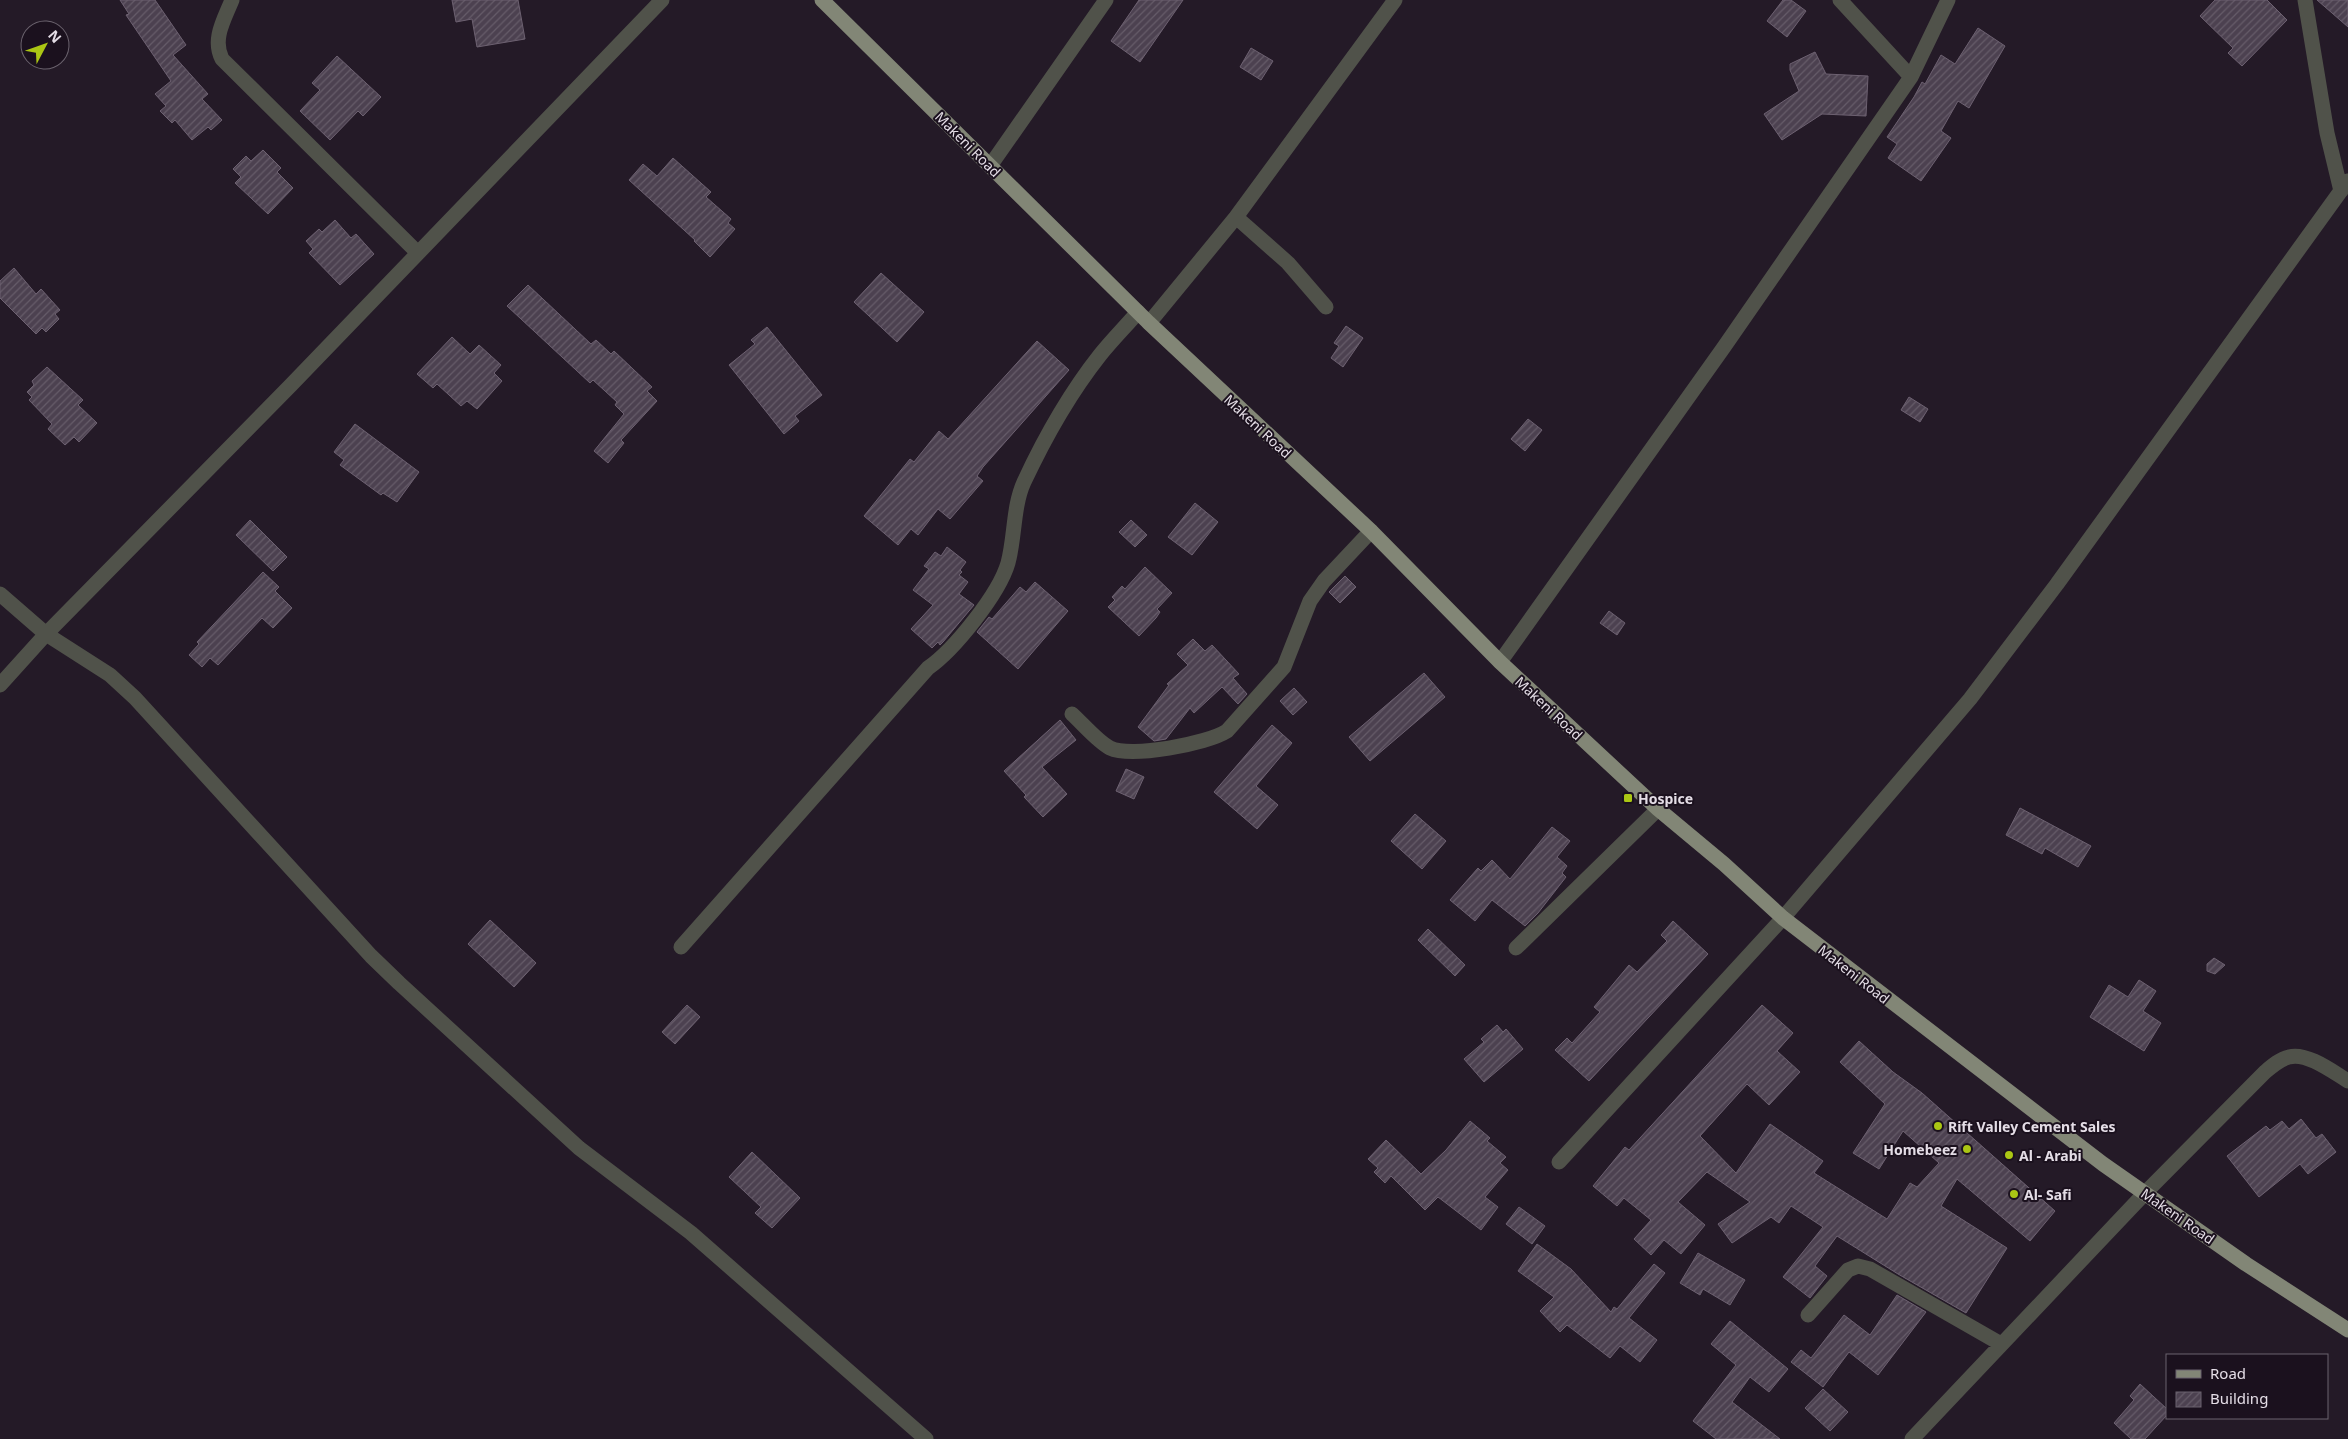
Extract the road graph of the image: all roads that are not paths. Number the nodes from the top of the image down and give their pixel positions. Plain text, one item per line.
1 (232, 0) edge
2 (662, 0) edge
3 (822, 0) edge
4 (1106, 0) edge
5 (1394, 0) edge
6 (1840, 0) edge
7 (1948, 0) edge
8 (2305, 0) edge
9 (1911, 77) junction
10 (990, 166) junction
11 (2344, 186) edge
12 (1236, 217) junction
13 (418, 253) junction
14 (1326, 307) dead end
15 (1138, 312) junction
16 (1149, 323) junction
17 (1371, 531) junction
18 (0, 594) edge
19 (46, 634) junction
20 (1500, 662) junction
21 (0, 685) edge
22 (1072, 714) dead end
23 (1658, 809) junction
24 (1783, 918) junction
25 (681, 947) dead end
26 (1516, 948) dead end
27 (2348, 1081) edge
28 (1559, 1162) dead end
29 (2145, 1193) junction
30 (1808, 1315) dead end
31 (2348, 1330) edge
32 (2000, 1344) junction
33 (926, 1439) edge
34 (1912, 1439) edge

1 - 13 street
2 - 13 street
3 - 10 main road, Makeni Road
4 - 10 street
5 - 12 street
6 - 9 street
7 - 9 street
8 - 11 street
9 - 20 street
10 - 15 main road, Makeni Road
11 - 24 street
12 - 14 street
12 - 16 street
13 - 19 street
15 - 16 main road, Makeni Road
15 - 25 street
16 - 17 main road, Makeni Road
17 - 20 main road, Makeni Road
17 - 22 street
18 - 19 street
19 - 21 street
19 - 33 street
20 - 23 main road, Makeni Road
23 - 24 main road, Makeni Road
23 - 26 street
24 - 28 street
24 - 29 main road, Makeni Road
27 - 29 street
29 - 31 main road, Makeni Road
29 - 32 street
30 - 32 street
32 - 34 street

